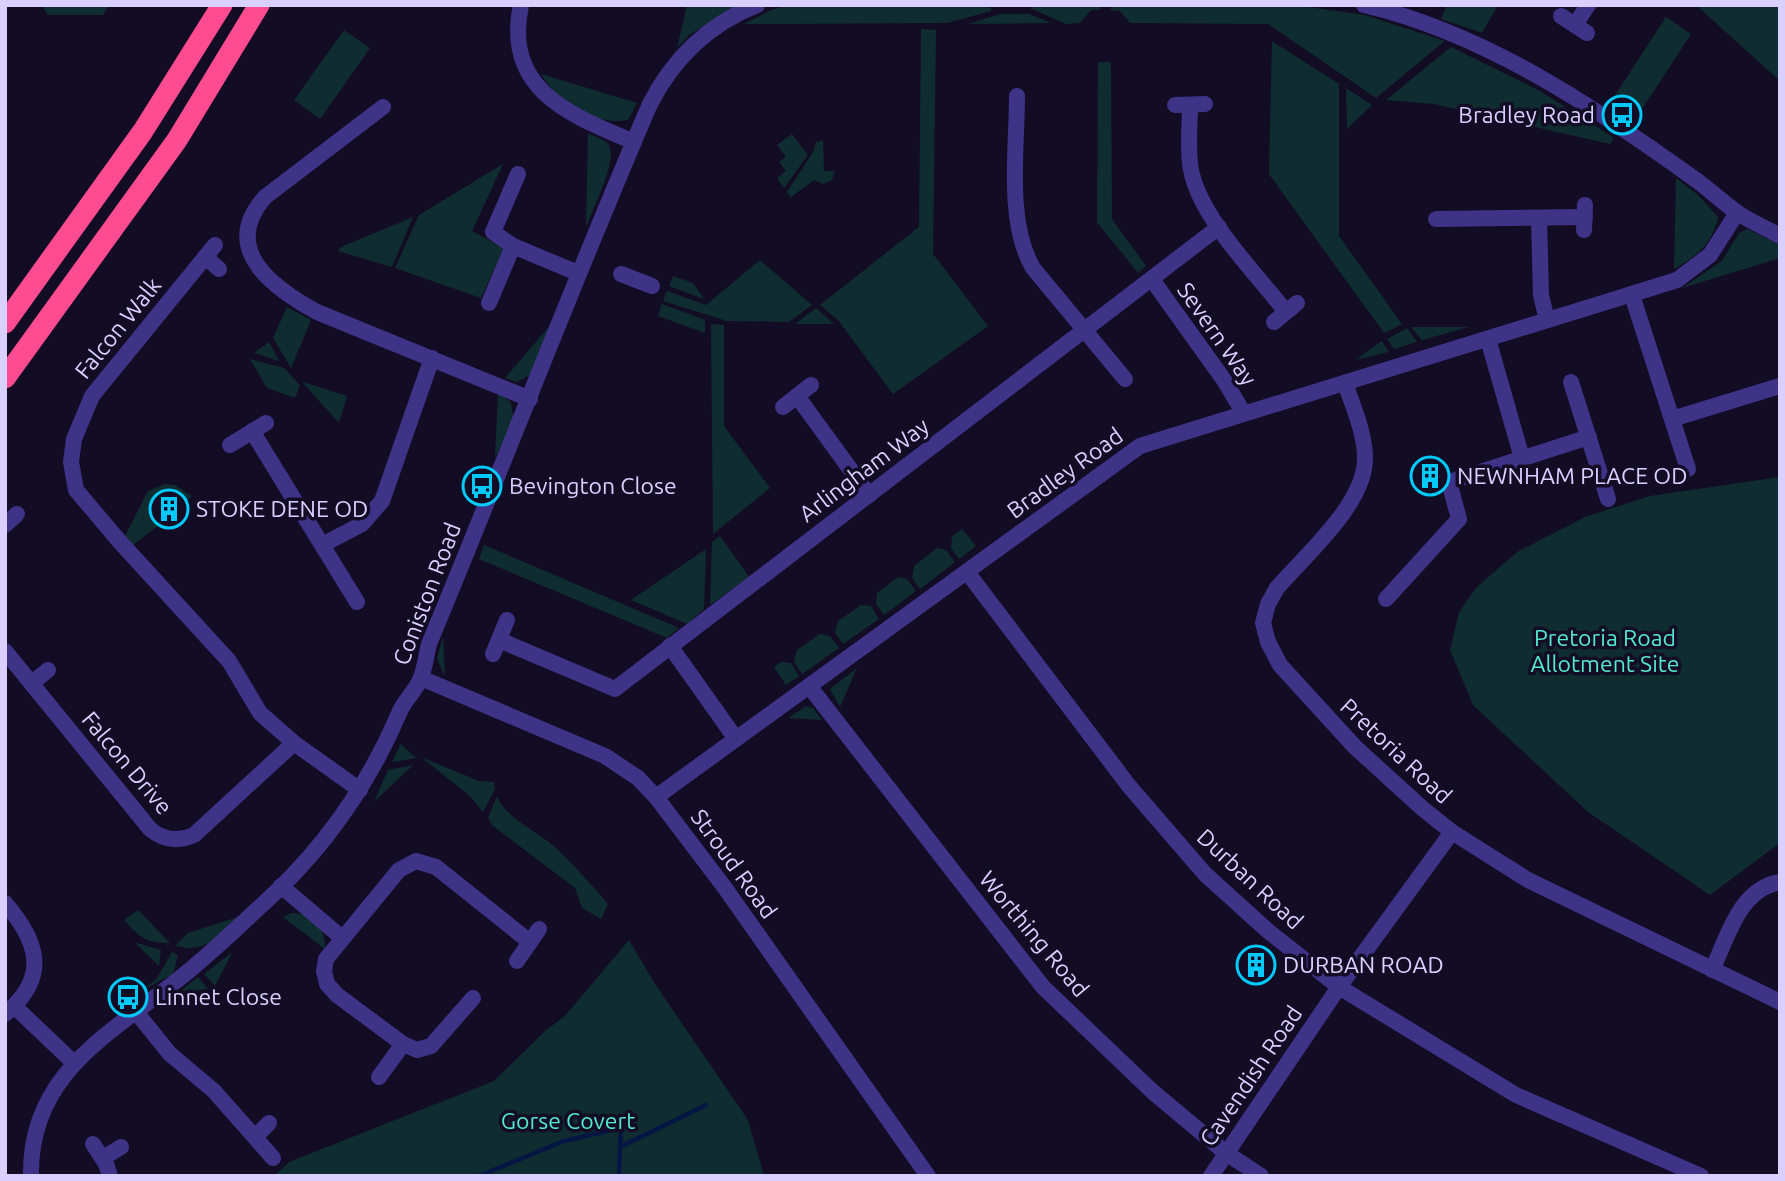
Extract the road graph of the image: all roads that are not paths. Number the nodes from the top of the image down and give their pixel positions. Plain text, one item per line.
1 (222, 5) edge
2 (260, 5) edge
3 (521, 5) edge
4 (757, 5) edge
5 (1364, 5) edge
6 (1588, 5) edge
7 (1574, 25) dead end
8 (1017, 96) dead end
9 (1190, 105) dead end
10 (371, 109) dead end
11 (634, 142) junction
12 (518, 174) dead end
13 (1737, 213) junction
14 (1585, 217) dead end
15 (1539, 218) junction
16 (1436, 219) dead end
17 (1219, 227) junction
18 (1780, 236) edge
19 (513, 246) junction
20 (219, 269) dead end
21 (578, 273) junction
22 (621, 274) dead end
23 (1153, 281) junction
24 (653, 286) dead end
25 (1632, 295) junction
26 (489, 303) dead end
27 (1286, 312) dead end
28 (1548, 320) junction
29 (5, 323) edge
30 (1085, 331) junction
31 (1488, 339) junction
32 (432, 358) junction
33 (5, 378) edge
34 (1125, 379) dead end
35 (1572, 382) dead end
36 (1345, 383) junction
37 (811, 385) dead end
38 (1780, 386) edge
39 (530, 399) junction
40 (1243, 412) junction
41 (1672, 419) junction
42 (1589, 437) junction
43 (230, 445) dead end
44 (1522, 458) junction
45 (1688, 469) dead end
46 (869, 495) junction
47 (1608, 499) dead end
48 (324, 544) junction
49 (967, 572) junction
50 (365, 580) dead end
51 (1386, 599) dead end
52 (507, 620) dead end
53 (670, 646) junction
54 (5, 651) edge
55 (48, 670) dead end
56 (421, 678) junction
57 (32, 684) junction
58 (809, 686) junction
59 (736, 739) junction
60 (294, 743) junction
61 (360, 790) junction
62 (656, 797) junction
63 (1452, 832) junction
64 (1780, 882) edge
65 (281, 886) junction
66 (5, 903) edge
67 (341, 937) junction
68 (517, 961) dead end
69 (1712, 970) junction
70 (1339, 987) junction
71 (473, 998) dead end
72 (1780, 1002) edge
73 (10, 1010) edge
74 (136, 1012) junction
75 (403, 1044) junction
76 (73, 1062) junction
77 (379, 1077) dead end
78 (269, 1123) dead end
79 (256, 1136) junction
80 (93, 1144) dead end
81 (121, 1147) dead end
82 (1226, 1153) junction
83 (273, 1157) dead end
84 (103, 1158) junction
85 (31, 1176) edge
86 (110, 1176) edge
87 (928, 1176) edge
88 (1211, 1176) edge
89 (1261, 1176) edge
90 (1701, 1176) edge

1 - 29 highway
2 - 33 highway
3 - 11 street
4 - 11 street, Coniston Road
5 - 13 street
6 - 7 street
8 - 30 street
9 - 17 street
10 - 32 street
11 - 21 street, Coniston Road
12 - 19 street
13 - 18 street
13 - 25 street, Bradley Road
14 - 15 street
15 - 16 street
15 - 28 street
17 - 23 street, Arlingham Way
17 - 27 street
19 - 21 street
19 - 26 street
20 - 60 street, Falcon Walk
21 - 39 street, Coniston Road
22 - 24 street
23 - 30 street, Arlingham Way
23 - 40 street, Severn Way
25 - 28 street, Bradley Road
25 - 41 street
28 - 31 street, Bradley Road
30 - 34 street
30 - 46 street, Arlingham Way
31 - 36 street, Bradley Road
31 - 44 street
32 - 39 street
32 - 48 street
35 - 42 street
36 - 40 street, Bradley Road
36 - 63 street, Pretoria Road
37 - 46 street
38 - 41 street
39 - 56 street, Coniston Road
40 - 49 street, Bradley Road
41 - 45 street
42 - 44 street
42 - 47 street
43 - 48 street
44 - 51 street
46 - 53 street, Arlingham Way
48 - 50 street
49 - 58 street, Bradley Road
49 - 70 street, Durban Road
52 - 53 street, Arlingham Way
53 - 59 street
54 - 57 street, Falcon Drive
55 - 57 street
56 - 61 street, Coniston Road
56 - 62 street, Stroud Road
57 - 60 street, Falcon Drive
58 - 59 street, Bradley Road
58 - 82 street, Worthing Road
59 - 62 street, Bradley Road
60 - 61 street
61 - 65 street, Coniston Road
62 - 87 street, Stroud Road
63 - 69 street, Pretoria Road
63 - 70 street, Cavendish Road
64 - 69 street
65 - 67 street
65 - 74 street, Coniston Road
66 - 73 street
67 - 68 street
67 - 75 street
69 - 72 street, Pretoria Road
70 - 82 street, Cavendish Road
70 - 90 street, Durban Road
71 - 75 street
73 - 76 street
74 - 76 street, Coniston Road
74 - 79 street
75 - 77 street
76 - 85 street, Coniston Road
78 - 79 street
79 - 83 street
80 - 84 street
81 - 84 street
82 - 88 street, Cavendish Road
82 - 89 street, Worthing Road
84 - 86 street

